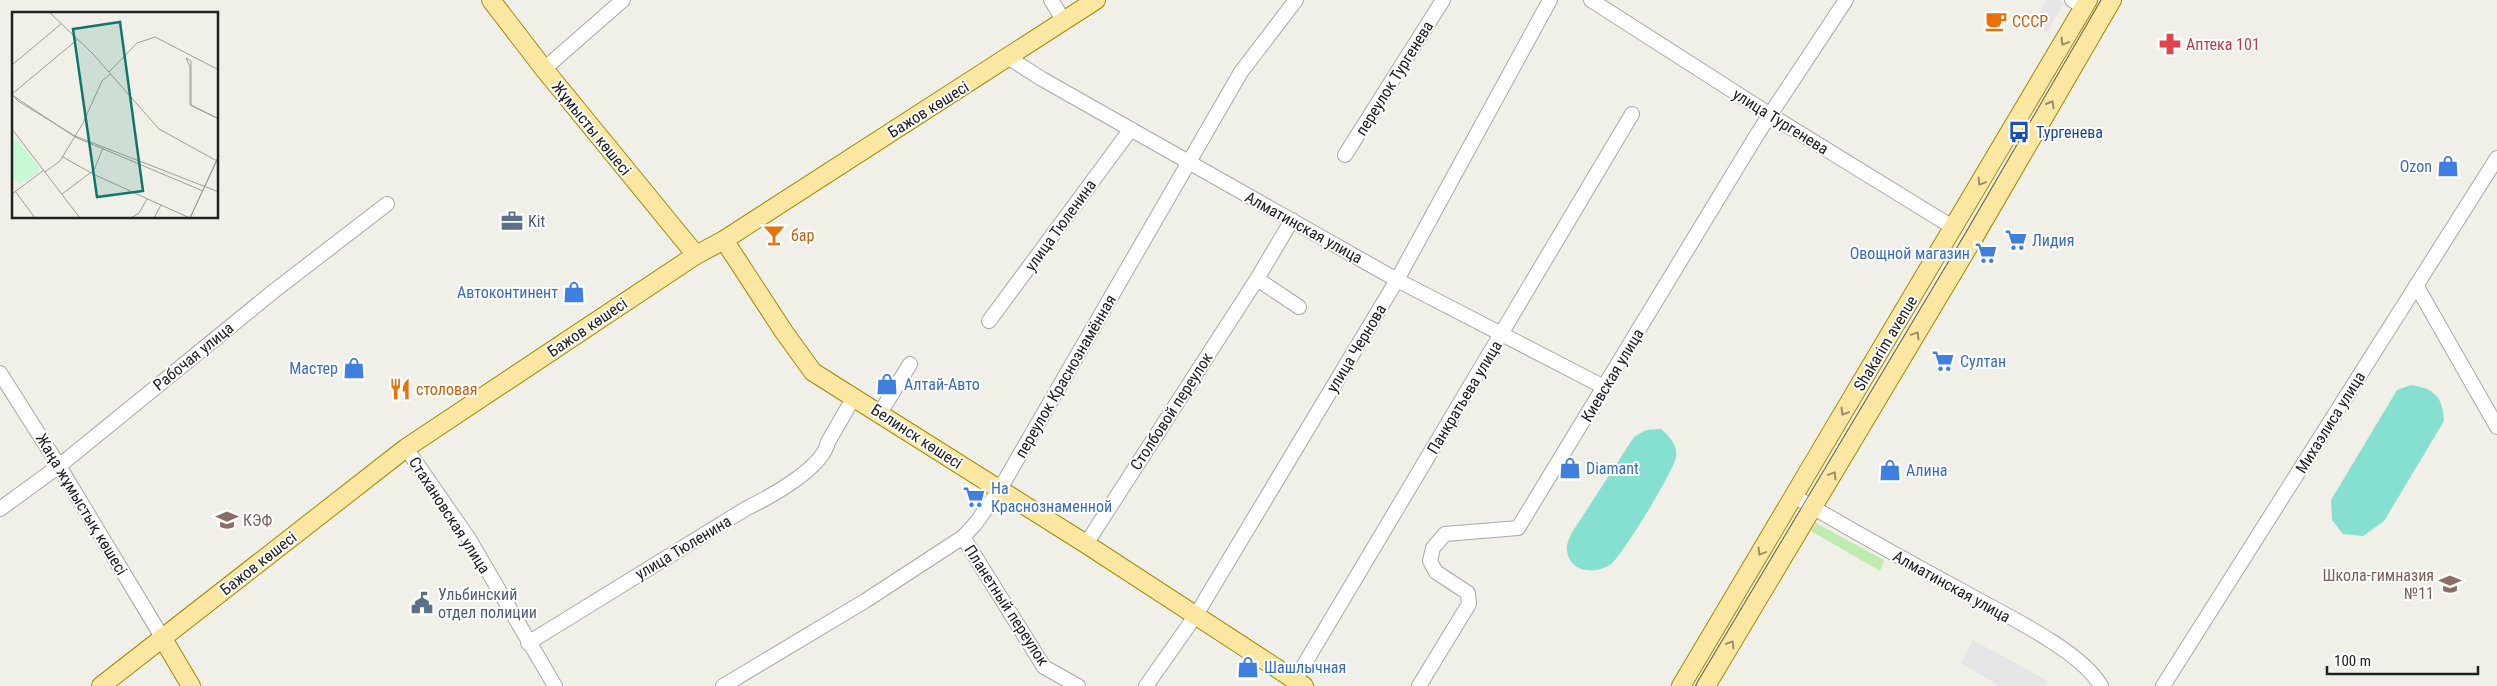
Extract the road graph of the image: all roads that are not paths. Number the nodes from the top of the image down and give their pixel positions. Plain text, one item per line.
1 (491, 0) edge
2 (623, 0) edge
3 (1051, 0) edge
4 (1096, 0) edge
5 (1296, 0) edge
6 (1443, 0) edge
7 (1550, 0) edge
8 (1591, 0) edge
9 (1846, 0) edge
10 (2112, 0) edge
11 (2081, 2) edge
12 (2102, 17) junction
13 (1064, 21) junction
14 (1009, 58) junction
15 (544, 69) junction
16 (1632, 114) dead end
17 (1772, 116) junction
18 (1131, 129) junction
19 (1345, 155) dead end
20 (2497, 158) edge
21 (1188, 162) junction
22 (387, 204) dead end
23 (1292, 220) junction
24 (1954, 228) junction
25 (1973, 239) junction
26 (724, 240) junction
27 (696, 255) junction
28 (1256, 279) junction
29 (1397, 280) junction
30 (2416, 285) junction
31 (1299, 307) dead end
32 (989, 321) dead end
33 (1502, 333) junction
34 (910, 364) dead end
35 (0, 372) edge
36 (1604, 387) junction
37 (854, 397) junction
38 (880, 413) junction
39 (2497, 427) edge
40 (406, 448) junction
41 (59, 466) junction
42 (1000, 489) junction
43 (1794, 496) junction
44 (1813, 508) junction
45 (0, 509) edge
46 (963, 537) junction
47 (1086, 544) junction
48 (1196, 615) junction
49 (162, 637) junction
50 (528, 643) junction
51 (1299, 683) edge
52 (100, 686) edge
53 (191, 686) edge
54 (555, 686) edge
55 (724, 686) edge
56 (1078, 686) edge
57 (1146, 686) edge
58 (1419, 686) edge
59 (1681, 686) edge
60 (1706, 686) edge
61 (2101, 686) edge
62 (2163, 686) edge

1 - 15 main road, Жұмысты көшесі
2 - 15 street
3 - 13 street
4 - 13 main road, Бажов көшесі
5 - 21 street, переулок Краснознамённая
6 - 19 street, переулок Тургенева
7 - 29 street, улица Чернова
8 - 17 street, улица Тургенева
9 - 17 street, Киевская улица
10 - 12 main road, Shakarim avenue
11 - 12 main road
11 -> 24 main road, Shakarim avenue
25 -> 12 main road, Shakarim avenue
13 - 14 main road, Бажов көшесі
14 - 18 street, Алматинская улица
14 - 26 main road, Бажов көшесі
15 - 27 main road, Жұмысты көшесі
16 - 33 street, Панкратьева улица
17 - 24 street, улица Тургенева
17 - 36 street, Киевская улица
18 - 21 street, Алматинская улица
18 - 32 street, улица Тюленина
20 - 30 street, Михаэлиса улица
21 - 23 street, Алматинская улица
21 - 42 street, переулок Краснознамённая
22 - 41 street, Рабочая улица
23 - 28 street, Столбовой переулок
23 - 29 street, Алматинская улица
24 - 25 main road, улица Тургенева
24 -> 43 main road, Shakarim avenue
44 -> 25 main road, Shakarim avenue
26 - 27 main road, Бажов көшесі
26 - 37 main road, Белинск көшесі
27 - 40 main road, Бажов көшесі
28 - 31 street
28 - 47 street, Столбовой переулок
29 - 33 street, Алматинская улица
29 - 48 street, улица Чернова
30 - 39 street
30 - 62 street, Михаэлиса улица
33 - 36 street, Алматинская улица
33 - 51 street, Панкратьева улица
34 - 38 street
35 - 41 street, Жаңа жұмыстық көшесі
36 - 58 street, Киевская улица
37 - 38 main road, Белинск көшесі
37 - 50 street, улица Тюленина
38 - 42 main road, Белинск көшесі
40 - 49 main road, Бажов көшесі
40 - 50 street, Стахановская улица
41 - 45 street, Рабочая улица
41 - 49 street, Жаңа жұмыстық көшесі
42 - 46 street, переулок Краснознамённая
42 - 47 main road, Белинск көшесі
43 - 44 street, Алматинская улица
43 -> 59 main road, Shakarim avenue
60 -> 44 main road, Shakarim avenue
44 - 61 street, Алматинская улица
46 - 55 street, переулок Краснознамённая
46 - 56 street, Планетный переулок
47 - 48 main road, Белинск көшесі
48 - 51 main road, Белинск көшесі
48 - 57 street, улица Чернова
49 - 52 main road, Бажов көшесі
49 - 53 main road
50 - 54 street, Стахановская улица

